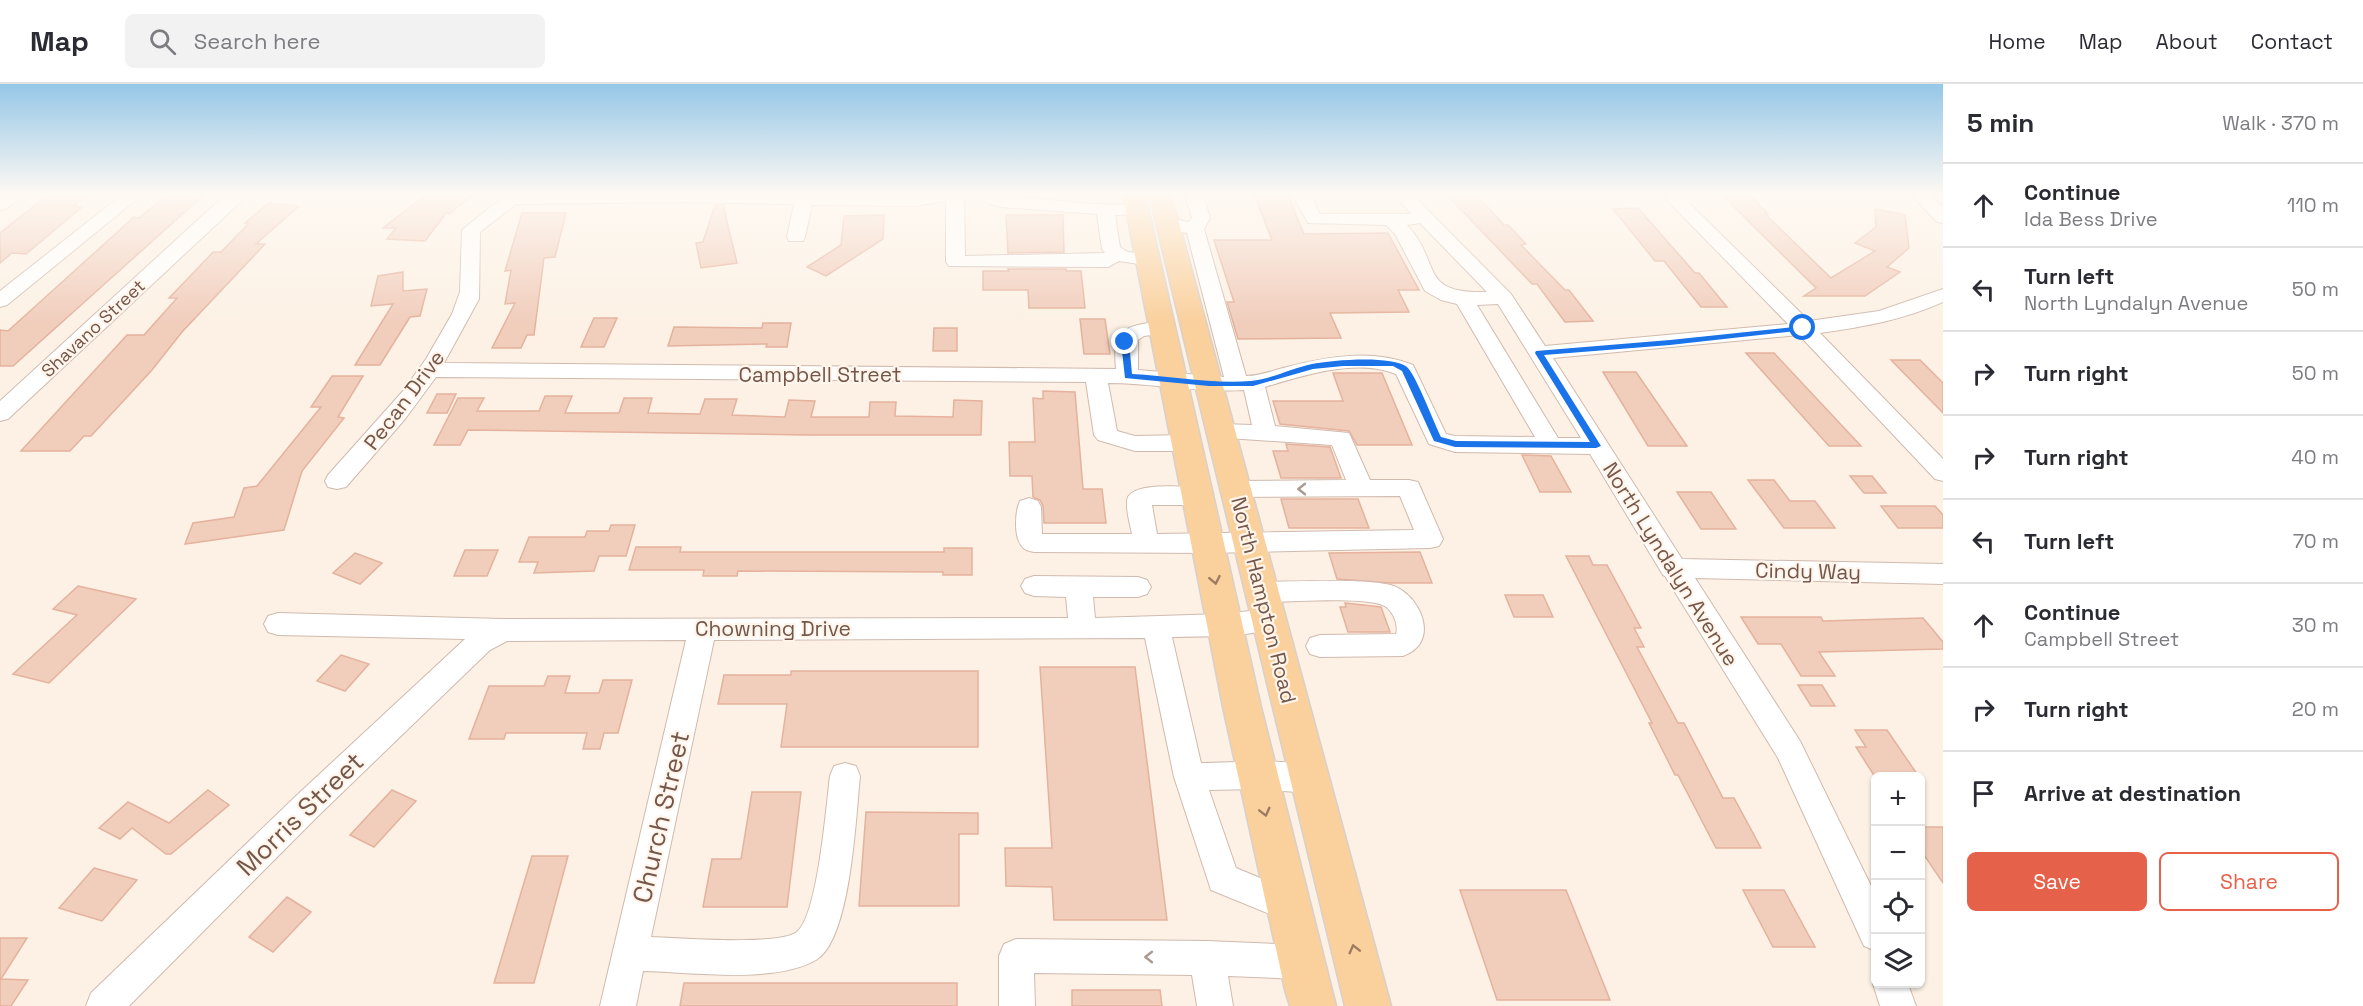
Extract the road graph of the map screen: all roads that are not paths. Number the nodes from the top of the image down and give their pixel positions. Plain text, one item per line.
1 (80, 237) edge
2 (190, 237) edge
3 (470, 237) edge
4 (955, 237) edge
5 (1110, 237) edge
6 (1144, 237) edge
7 (1171, 237) edge
8 (1196, 237) edge
9 (1406, 237) edge
10 (1445, 237) edge
11 (1713, 237) edge
12 (1115, 254) junction
13 (1149, 260) junction
14 (1943, 295) edge
15 (1504, 298) junction
16 (1464, 299) junction
17 (0, 301) edge
18 (1191, 314) junction
19 (1163, 321) junction
20 (1803, 328) junction
21 (1539, 353) junction
22 (431, 370) junction
23 (1096, 376) junction
24 (1128, 376) junction
25 (1219, 382) junction
26 (0, 414) edge
27 (1257, 433) junction
28 (1204, 437) junction
29 (1551, 445) junction
30 (1596, 446) junction
31 (1943, 473) edge
32 (337, 481) dead end
33 (1361, 488) junction
34 (1236, 489) junction
35 (1198, 496) junction
36 (1029, 507) dead end
37 (1146, 543) junction
38 (1250, 543) junction
39 (1208, 544) junction
40 (1672, 568) junction
41 (1943, 574) edge
42 (1034, 586) dead end
43 (1079, 587) junction
44 (1138, 587) dead end
45 (1265, 606) junction
46 (278, 624) dead end
47 (1156, 626) junction
48 (1223, 626) junction
49 (703, 628) junction
50 (1082, 629) junction
51 (503, 630) junction
52 (1320, 645) dead end
53 (845, 776) dead end
54 (1256, 776) junction
55 (1188, 777) junction
56 (1310, 779) junction
57 (1335, 878) junction
58 (1285, 891) junction
59 (1871, 925) edge
60 (630, 954) junction
61 (1207, 958) junction
62 (1300, 962) junction
63 (1892, 988) edge
64 (104, 1006) edge
65 (618, 1006) edge
66 (1017, 1006) edge
67 (1215, 1006) edge
68 (1312, 1006) edge
69 (1368, 1006) edge
70 (1898, 1006) edge

1 - 17 street
2 - 26 street, Shavano Street
3 - 22 street, Pecan Drive
4 - 12 street
5 - 12 street
6 - 13 main road, North Hampton Road
7 - 18 main road, North Hampton Road
8 - 25 street
9 - 16 street
10 - 15 street, North Lyndalyn Avenue
11 - 20 street
12 - 13 street
13 - 19 main road, North Hampton Road
14 - 20 street
15 - 16 street
15 - 21 street, North Lyndalyn Avenue
16 - 29 street
18 - 19 main road
18 - 25 main road, North Hampton Road
19 - 24 street
19 - 25 main road, North Hampton Road
20 - 21 street
20 - 31 street
21 - 30 street, North Lyndalyn Avenue
22 - 23 street, Campbell Street
22 - 32 street, Pecan Drive
23 - 24 street, Campbell Street
23 - 28 street
24 - 25 street, Campbell Street
25 - 27 street
25 - 28 main road, North Hampton Road
25 - 29 street, Campbell Street
27 - 28 street
27 - 33 street
28 - 34 main road, North Hampton Road
28 - 35 main road, North Hampton Road
29 - 30 street
30 - 40 street, North Lyndalyn Avenue
33 -> 34 street
33 - 38 street
34 - 38 main road, North Hampton Road
35 - 37 street
35 - 39 main road, North Hampton Road
36 - 37 street
37 - 39 street
38 - 39 street
38 - 45 main road, North Hampton Road
39 -> 48 main road, North Hampton Road
40 - 41 street, Cindy Way
40 - 59 street, North Lyndalyn Avenue
42 - 43 street
43 - 44 street
43 - 50 street
45 - 48 street, Chowning Drive
45 - 52 street, Chowning Drive
45 - 56 main road, North Hampton Road
46 - 51 street, Chowning Drive
47 - 48 street, Chowning Drive
47 - 50 street, Chowning Drive
47 - 55 street
48 - 54 main road, North Hampton Road
49 - 50 street, Chowning Drive
49 - 51 street, Chowning Drive
49 - 60 street, Church Street
51 - 64 street, Morris Street
53 - 60 street
54 - 55 street
54 - 56 street
54 -> 58 main road, North Hampton Road
55 - 58 street
56 - 57 main road, North Hampton Road
57 - 58 main road
69 -> 57 main road, North Hampton Road
58 - 62 main road, North Hampton Road
60 - 65 street, Church Street
61 - 62 street
61 -> 66 street
61 - 67 street
62 - 68 main road, North Hampton Road
63 - 70 street

